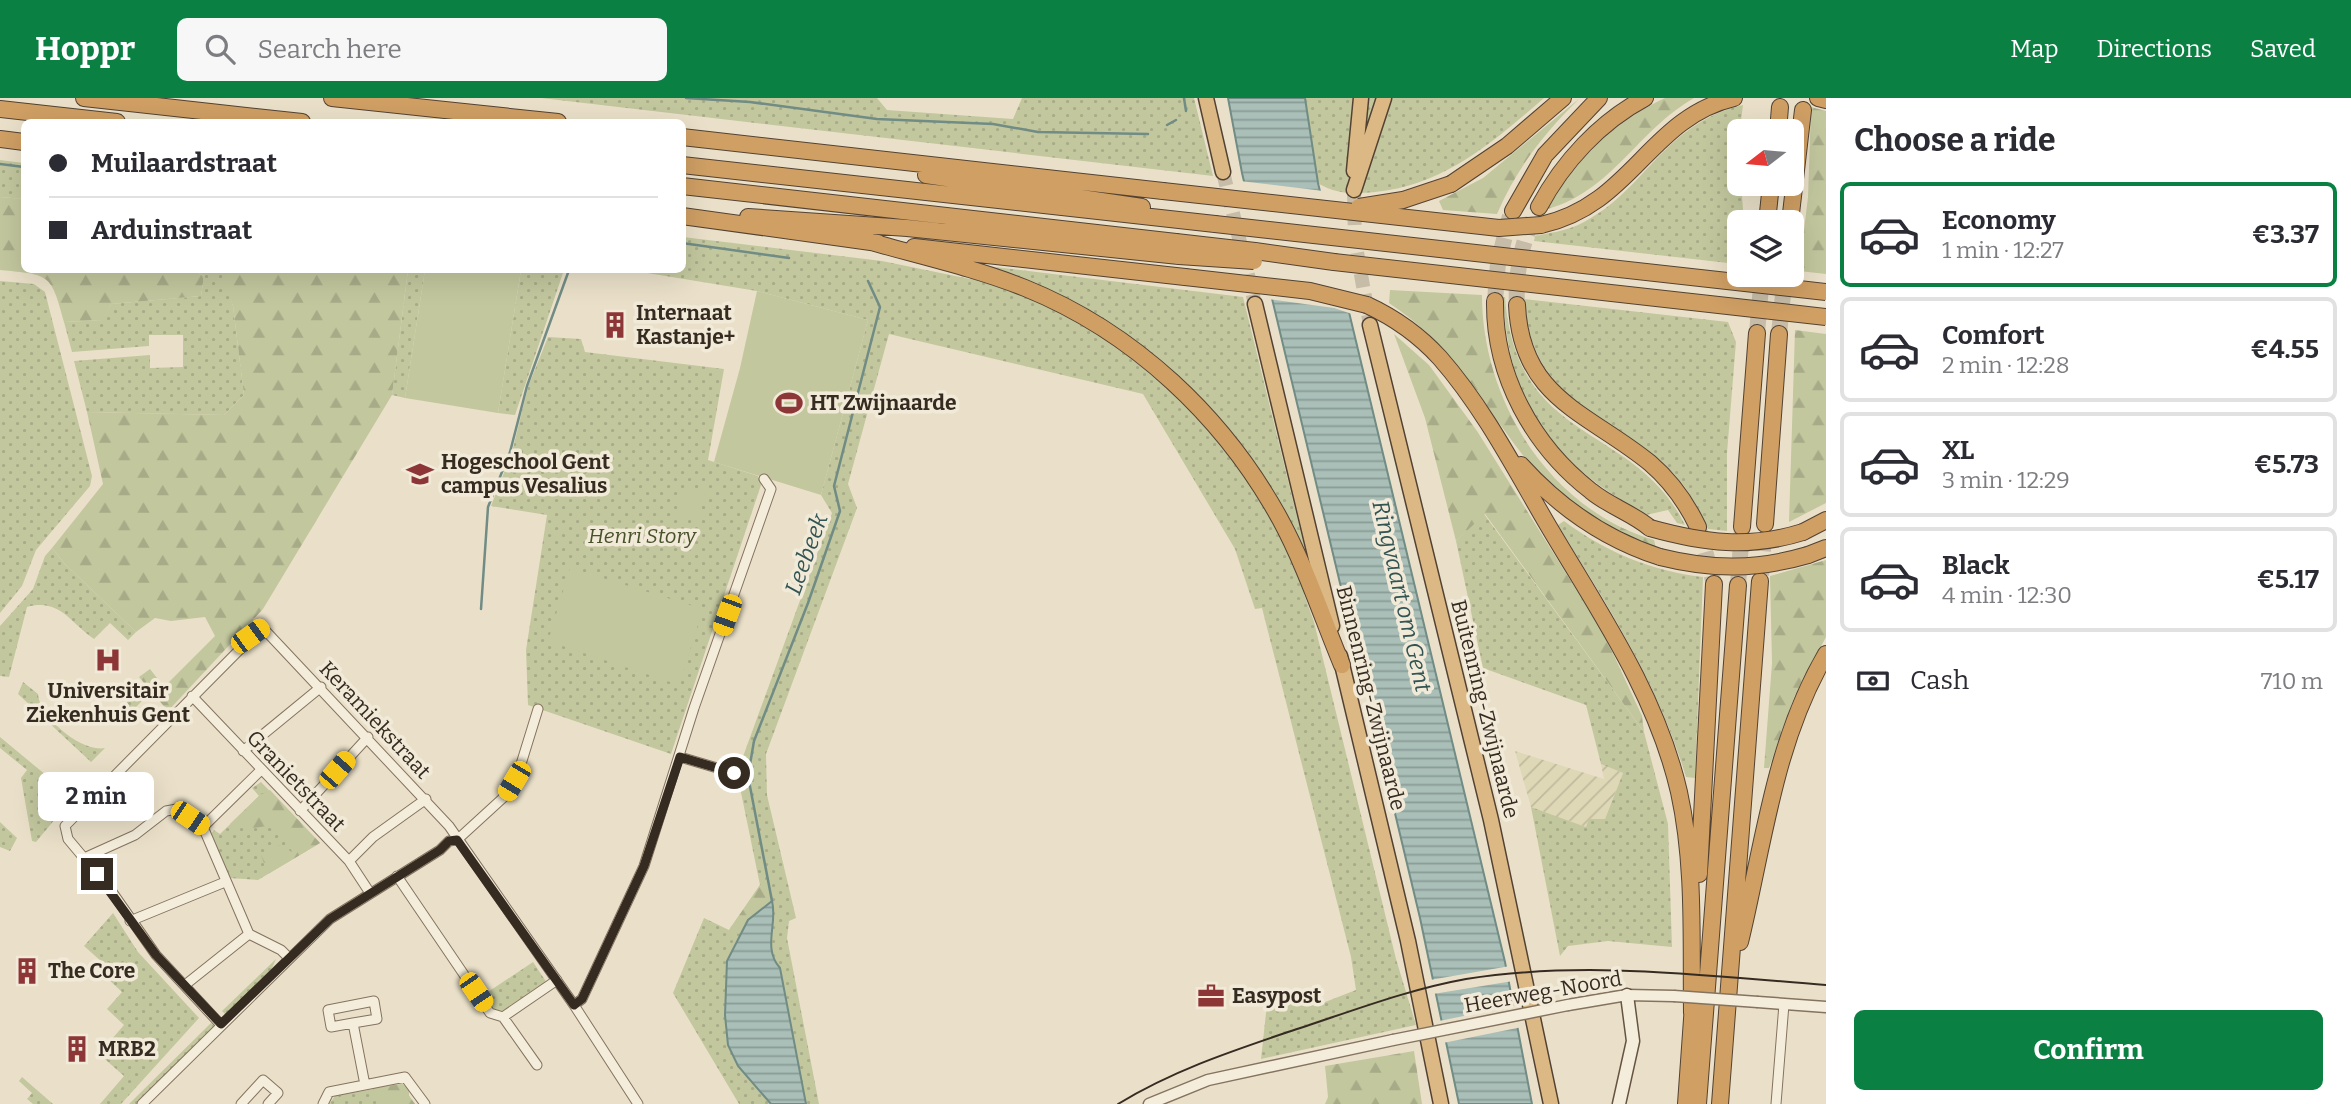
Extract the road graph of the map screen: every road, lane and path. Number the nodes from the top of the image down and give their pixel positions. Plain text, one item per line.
1 (84, 98) edge
2 (332, 98) edge
3 (1206, 98) edge
4 (1361, 98) edge
5 (1384, 98) edge
6 (1563, 98) edge
7 (1599, 98) edge
8 (1645, 98) edge
9 (1734, 98) edge
10 (1818, 98) edge
11 (1826, 100) edge
12 (1780, 107) dead end
13 (0, 109) edge
14 (1803, 110) dead end
15 (90, 119) edge
16 (275, 119) edge
17 (530, 119) edge
18 (1778, 119) edge
19 (686, 137) edge
20 (0, 141) edge
21 (21, 144) edge
22 (817, 153) junction
23 (686, 165) edge
24 (1223, 172) tunnel mouth
25 (686, 188) edge
26 (1539, 207) tunnel mouth
27 (1315, 208) junction
28 (1791, 210) edge
29 (1513, 211) tunnel mouth
30 (686, 215) edge
31 (1169, 215) junction
32 (686, 216) edge
33 (868, 241) junction
34 (1178, 249) junction
35 (1826, 292) edge
36 (1495, 301) tunnel mouth
37 (1255, 304) tunnel mouth
38 (1517, 305) tunnel mouth
39 (1826, 317) edge
40 (1370, 326) tunnel mouth
41 (1757, 333) tunnel mouth
42 (1779, 334) tunnel mouth
43 (1498, 440) junction
44 (764, 479) dead end
45 (1826, 520) edge
46 (1765, 524) tunnel mouth
47 (1699, 527) tunnel mouth
48 (1742, 527) tunnel mouth
49 (1826, 548) edge
50 (1760, 581) tunnel mouth
51 (1714, 584) tunnel mouth
52 (1738, 585) tunnel mouth
53 (1826, 654) edge
54 (1342, 665) junction
55 (321, 687) junction
56 (192, 696) junction
57 (538, 709) dead end
58 (368, 737) junction
59 (243, 751) junction
60 (680, 757) junction
61 (261, 770) junction
62 (734, 773) dead end
63 (426, 799) junction
64 (300, 811) junction
65 (203, 827) junction
66 (457, 840) junction
67 (84, 858) junction
68 (349, 862) junction
69 (397, 876) junction
70 (225, 881) junction
71 (370, 893) junction
72 (130, 920) junction
73 (249, 934) junction
74 (289, 958) junction
75 (557, 981) junction
76 (185, 985) junction
77 (1729, 988) junction
78 (1628, 995) junction
79 (1784, 1004) junction
80 (574, 1005) junction
81 (1826, 1007) edge
82 (1692, 1013) junction
83 (503, 1017) junction
84 (353, 1023) junction
85 (221, 1024) junction
86 (537, 1065) dead end
87 (365, 1085) junction
88 (142, 1104) edge
89 (241, 1104) edge
90 (268, 1104) edge
91 (323, 1104) edge
92 (425, 1104) edge
93 (638, 1104) edge
94 (1149, 1104) edge
95 (1441, 1104) edge
96 (1551, 1104) edge
97 (1619, 1104) edge
98 (1686, 1104) edge
99 (1698, 1104) edge
100 (1720, 1104) edge
101 (1776, 1104) edge

1 - 16 highway
2 - 17 highway
3 - 24 highway
4 - 5 highway
6 - 27 highway, bridge
7 - 29 highway
8 - 26 highway
9 - 27 highway, bridge
10 - 11 highway
12 - 18 highway
13 - 15 highway
14 - 28 highway
19 - 22 highway
20 - 21 highway
22 - 27 highway, bridge
22 - 31 highway
23 - 31 highway
25 - 34 highway
30 - 34 highway
31 - 35 highway, bridge
32 - 33 highway
33 - 43 highway, bridge
33 - 54 highway
34 - 39 highway, bridge
36 - 45 highway, bridge
37 - 54 highway, Binnenring-Zwijnaarde
38 - 47 highway
40 - 96 highway, Buitenring-Zwijnaarde
41 - 48 highway
42 - 46 highway
43 - 49 highway, bridge
43 - 82 highway
44 - 60 street
50 - 77 highway
51 - 82 highway
52 - 99 highway
53 - 77 highway
54 - 95 highway, Binnenring-Zwijnaarde
55 - 56 street, Keramiekstraat
55 - 58 street, Keramiekstraat
55 - 59 street
56 - 59 street, Granietstraat
56 - 67 street
57 - 66 street
58 - 63 street, Keramiekstraat
58 - 64 street
59 - 61 street, Granietstraat
60 - 62 street
60 - 80 street
61 - 64 street, Granietstraat
61 - 65 street
63 - 66 street, Keramiekstraat
63 - 68 street
64 - 68 street, Granietstraat
65 - 67 street
65 - 70 street
66 - 69 street
66 - 75 street, Keramiekstraat
67 - 72 street
68 - 71 street, Granietstraat
69 - 71 street
69 - 83 street
70 - 72 street
70 - 73 street
71 - 74 street
72 - 76 street
73 - 74 street
73 - 76 street
74 - 85 street
75 - 80 street, Keramiekstraat
75 - 83 street
76 - 85 street
77 - 100 highway
78 - 79 street, Heerweg-Noord, bridge
78 - 94 street, Heerweg-Noord, bridge
78 - 97 main road
79 - 81 street, Heerweg-Noord
79 - 101 street
80 - 93 street, Keramiekstraat
82 - 98 highway
83 - 86 street
84 - 84 street
84 - 87 street
85 - 88 street
87 - 91 street
87 - 92 street
89 - 90 street

